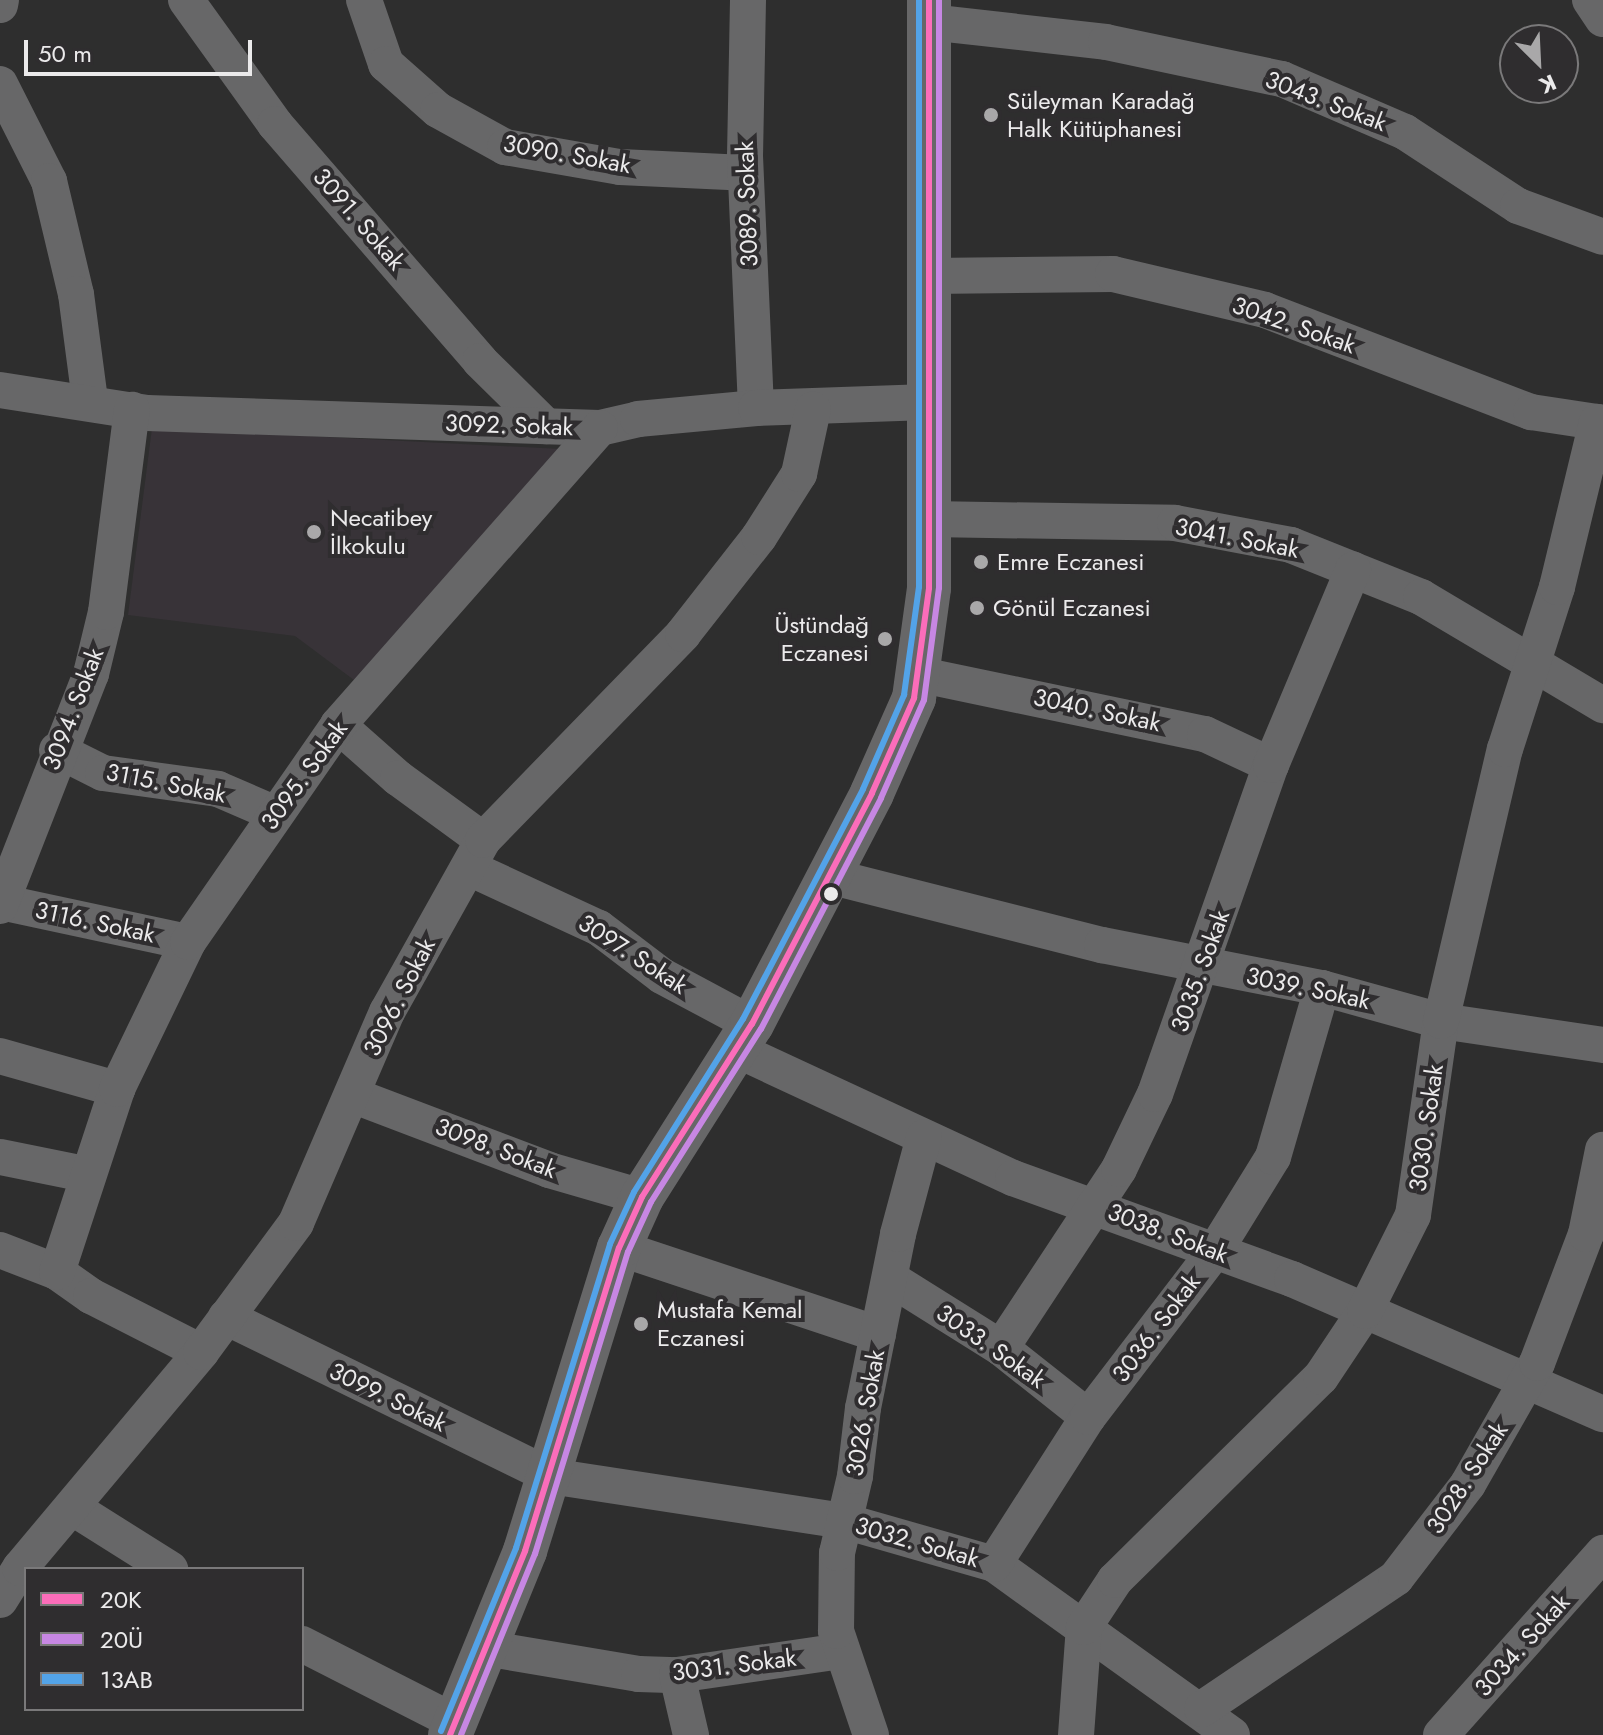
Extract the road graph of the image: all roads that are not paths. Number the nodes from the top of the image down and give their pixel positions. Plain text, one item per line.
1 (186, 0) edge
2 (364, 0) edge
3 (748, 0) edge
4 (1590, 0) edge
5 (929, 11) edge
6 (1603, 19) edge
7 (0, 84) edge
8 (745, 173) junction
9 (1603, 237) edge
10 (929, 276) junction
11 (0, 390) edge
12 (90, 401) junction
13 (928, 402) junction
14 (756, 408) junction
15 (813, 409) junction
16 (132, 410) junction
17 (1600, 422) edge
18 (546, 426) junction
19 (600, 428) junction
20 (929, 519) junction
21 (1353, 570) junction
22 (1533, 661) junction
23 (917, 674) junction
24 (1603, 705) edge
25 (338, 725) junction
26 (57, 750) junction
27 (1271, 765) junction
28 (276, 814) junction
29 (476, 854) junction
30 (829, 876) junction
31 (1, 904) edge
32 (188, 942) junction
33 (1203, 966) junction
34 (1322, 988) junction
35 (1441, 1021) junction
36 (744, 1036) junction
37 (1603, 1045) edge
38 (0, 1056) edge
39 (117, 1089) junction
40 (352, 1095) junction
41 (924, 1137) junction
42 (1603, 1150) edge
43 (0, 1157) edge
44 (85, 1174) junction
45 (642, 1197) junction
46 (1097, 1206) junction
47 (619, 1248) junction
48 (0, 1250) edge
49 (1215, 1251) junction
50 (57, 1272) junction
51 (891, 1279) junction
52 (1365, 1311) junction
53 (226, 1317) junction
54 (878, 1334) junction
55 (1001, 1348) junction
56 (201, 1352) junction
57 (1527, 1382) junction
58 (1603, 1414) edge
59 (1088, 1417) junction
60 (550, 1476) junction
61 (73, 1508) junction
62 (844, 1521) junction
63 (1603, 1553) edge
64 (10, 1564) edge
65 (994, 1564) junction
66 (167, 1567) edge
67 (0, 1600) edge
68 (1084, 1627) junction
69 (304, 1645) edge
70 (485, 1648) junction
71 (841, 1651) junction
72 (677, 1675) junction
73 (453, 1728) edge
74 (1222, 1728) edge
75 (691, 1735) edge
76 (871, 1735) edge
77 (1076, 1735) edge
78 (1441, 1735) edge

1 - 18 street, 3091. Sokak
2 - 8 street, 3090. Sokak
3 - 8 street, 3089. Sokak
4 - 6 street
5 - 9 street, 3043. Sokak
5 - 10 street
7 - 12 street
8 - 14 street, 3089. Sokak
10 - 13 street
10 - 17 street, 3042. Sokak
11 - 12 street, 3092. Sokak
12 - 16 street, 3092. Sokak
13 - 15 street, 3092. Sokak
13 - 20 street
14 - 15 street, 3092. Sokak
14 - 19 street, 3092. Sokak
15 - 29 street, 3096. Sokak
16 - 18 street, 3092. Sokak
16 - 26 street, 3094. Sokak
17 - 22 street, 3030. Sokak
18 - 19 street, 3092. Sokak
19 - 25 street, 3095. Sokak
20 - 21 street, 3041. Sokak
20 - 23 street
21 - 22 street, 3041. Sokak
21 - 27 street, 3035. Sokak
22 - 24 street, 3041. Sokak
22 - 35 street, 3030. Sokak
23 - 27 street, 3040. Sokak
23 - 30 street
25 - 28 street, 3095. Sokak
25 - 29 street, 3097. Sokak
26 - 28 street, 3115. Sokak
26 - 31 street, 3094. Sokak
27 - 33 street, 3035. Sokak
28 - 32 street, 3095. Sokak
29 - 36 street, 3097. Sokak
29 - 40 street, 3096. Sokak
30 - 33 street, 3039. Sokak
30 - 36 street
31 - 32 street, 3116. Sokak
32 - 39 street, 3095. Sokak
33 - 34 street, 3039. Sokak
33 - 46 street, 3035. Sokak
34 - 35 street, 3039. Sokak
34 - 49 street, 3036. Sokak
35 - 37 street, 3039. Sokak
35 - 52 street, 3030. Sokak
36 - 41 street, 3038. Sokak
36 - 45 street
38 - 39 street
39 - 44 street, 3095. Sokak
40 - 45 street, 3098. Sokak
40 - 53 street, 3096. Sokak
41 - 46 street, 3038. Sokak
41 - 51 street, 3026. Sokak
42 - 57 street, 3028. Sokak
43 - 44 street
44 - 50 street, 3095. Sokak
45 - 47 street
46 - 49 street, 3038. Sokak
46 - 55 street, 3035. Sokak
47 - 54 street
47 - 60 street
48 - 50 street
49 - 52 street, 3038. Sokak
49 - 59 street, 3036. Sokak
50 - 56 street
51 - 54 street, 3026. Sokak
51 - 55 street, 3033. Sokak
52 - 57 street, 3038. Sokak
52 - 68 street, 3030. Sokak
53 - 56 street, 3096. Sokak
53 - 60 street, 3099. Sokak
54 - 62 street, 3026. Sokak
55 - 59 street, 3033. Sokak
56 - 61 street, 3096. Sokak
57 - 58 street, 3038. Sokak
57 - 74 street, 3028. Sokak
59 - 65 street, 3036. Sokak
60 - 62 street, 3032. Sokak
60 - 70 street
61 - 64 street, 3096. Sokak
61 - 66 street
62 - 65 street, 3032. Sokak
62 - 71 street, 3026. Sokak
63 - 78 street, 3034. Sokak
64 - 67 street, 3096. Sokak
65 - 68 street, 3032. Sokak
68 - 74 street, 3032. Sokak
68 - 77 street, 3030. Sokak
69 - 73 street
70 - 72 street, 3031. Sokak
70 - 73 street
71 - 72 street, 3031. Sokak
71 - 76 street, 3026. Sokak
72 - 75 street

